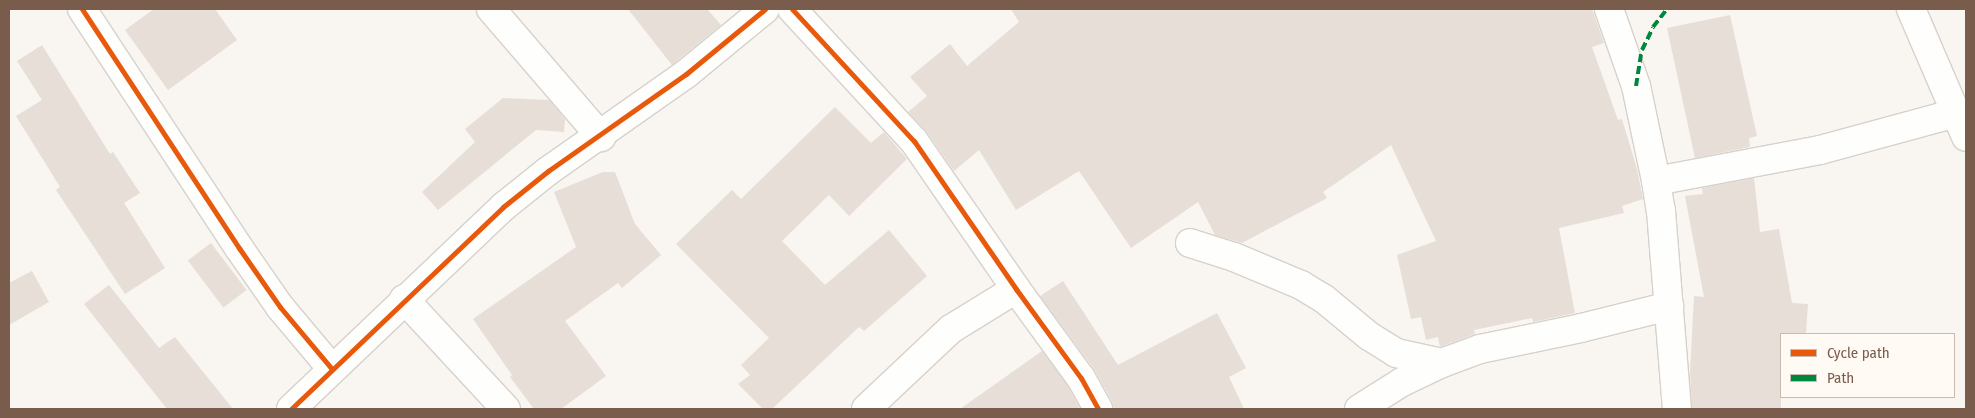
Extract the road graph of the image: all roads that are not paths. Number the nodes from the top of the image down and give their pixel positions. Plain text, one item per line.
1 (82, 9) edge
2 (490, 9) edge
3 (765, 9) edge
4 (792, 9) edge
5 (1609, 9) edge
6 (1911, 9) edge
7 (1961, 125) edge
8 (601, 136) junction
9 (1656, 181) junction
10 (1190, 243) dead end
11 (1016, 289) junction
12 (404, 299) junction
13 (1669, 306) junction
14 (1442, 363) junction
15 (332, 369) junction
16 (291, 409) edge
17 (506, 409) edge
18 (866, 409) edge
19 (1098, 409) edge
20 (1359, 409) edge
21 (1677, 409) edge

1 - 15 street
2 - 8 street
3 - 8 street
4 - 11 street
5 - 9 street
6 - 7 street
7 - 9 street
8 - 12 street
9 - 13 street
10 - 14 street
11 - 18 street
11 - 19 street
12 - 15 street
12 - 17 street
13 - 14 street
13 - 21 street
14 - 20 street
15 - 16 street

